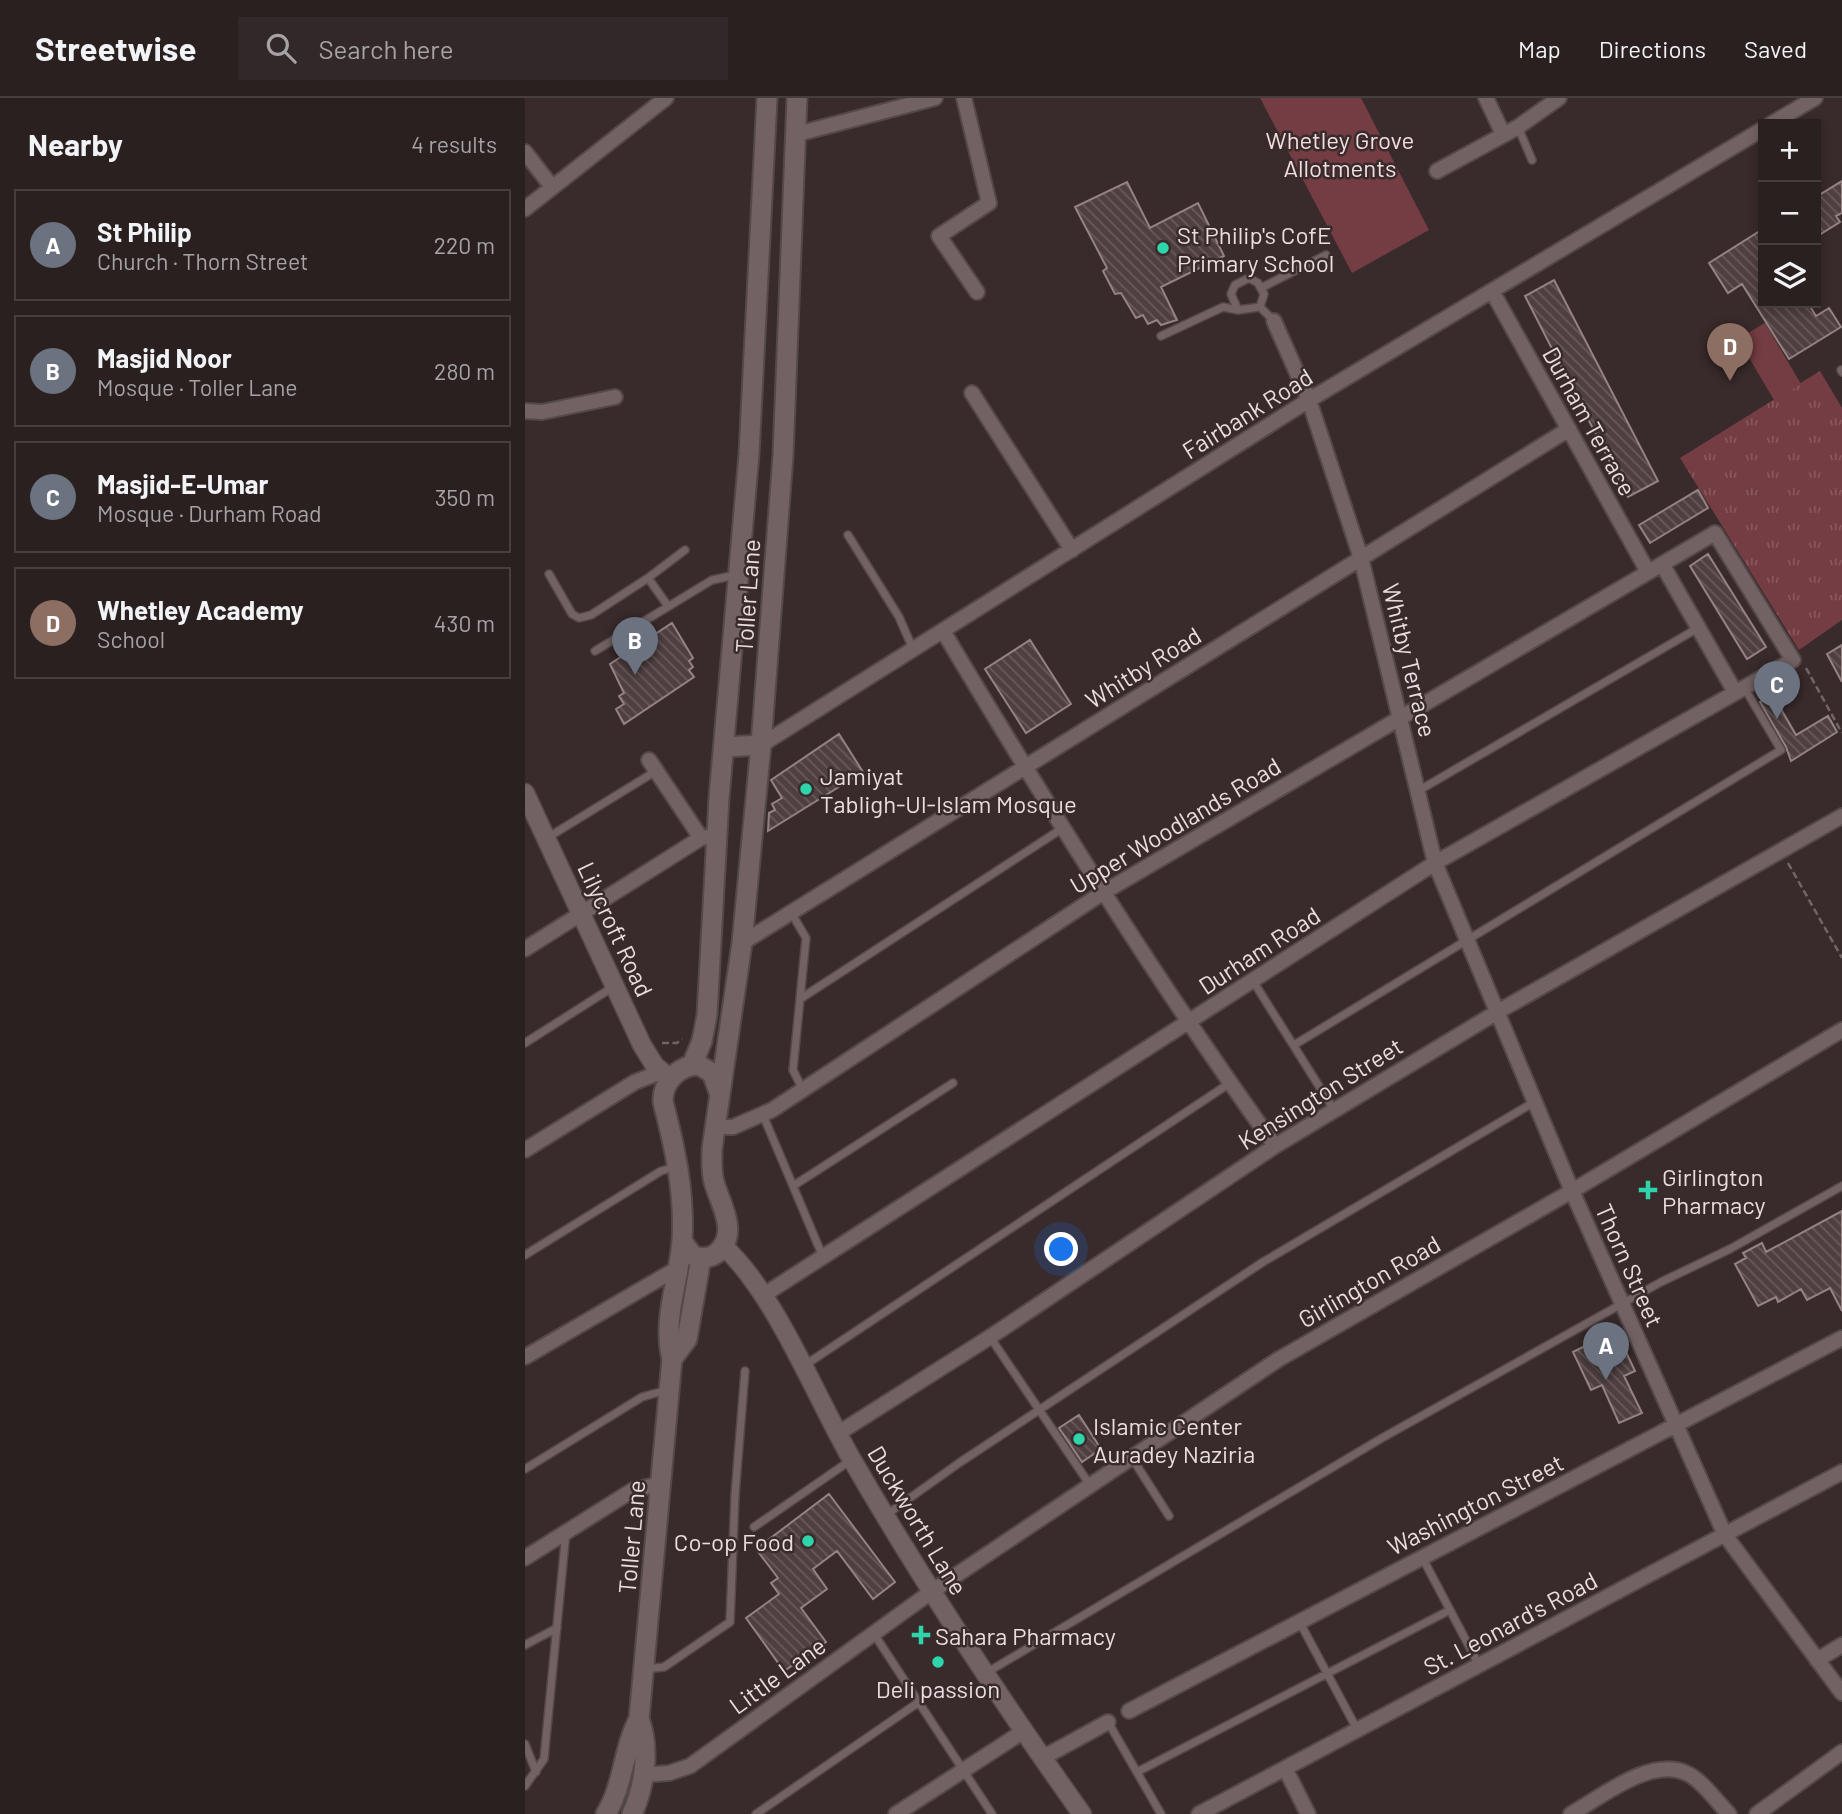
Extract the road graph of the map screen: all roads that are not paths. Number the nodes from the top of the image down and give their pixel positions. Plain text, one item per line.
1 (666, 98) edge
2 (767, 98) edge
3 (797, 98) edge
4 (936, 98) edge
5 (964, 98) edge
6 (1486, 98) edge
7 (1559, 98) edge
8 (1815, 98) edge
9 (1779, 119) edge
10 (1518, 127) junction
11 (1758, 132) edge
12 (797, 134) junction
13 (1503, 134) junction
14 (525, 152) edge
15 (1532, 160) dead end
16 (1437, 171) dead end
17 (552, 187) junction
18 (525, 209) edge
19 (1326, 255) dead end
20 (1261, 288) junction
21 (1492, 291) junction
22 (977, 292) dead end
23 (1260, 307) junction
24 (1238, 310) junction
25 (1274, 321) joint
26 (1161, 336) dead end
27 (972, 393) dead end
28 (615, 397) dead end
29 (1309, 400) junction
30 (525, 411) edge
31 (1569, 429) junction
32 (749, 454) junction
33 (783, 456) junction
34 (848, 535) dead end
35 (685, 550) dead end
36 (1072, 550) junction
37 (1361, 558) junction
38 (1662, 564) junction
39 (1648, 572) junction
40 (549, 574) dead end
41 (740, 575) junction
42 (773, 576) junction
43 (648, 578) junction
44 (668, 606) junction
45 (1698, 627) junction
46 (943, 631) junction
47 (913, 649) junction
48 (595, 651) dead end
49 (1793, 660) joint
50 (1740, 690) junction
51 (1401, 718) junction
52 (761, 745) junction
53 (724, 747) junction
54 (653, 765) joint
55 (1025, 769) junction
56 (1418, 792) junction
57 (525, 793) edge
58 (1842, 816) edge
59 (1063, 828) junction
60 (709, 837) junction
61 (546, 838) junction
62 (1435, 863) junction
63 (1104, 892) junction
64 (582, 913) junction
65 (792, 914) junction
66 (1468, 939) junction
67 (712, 942) junction
68 (741, 943) junction
69 (525, 949) edge
70 (1253, 981) junction
71 (615, 986) junction
72 (800, 999) junction
73 (1499, 1011) junction
74 (1187, 1024) junction
75 (1842, 1030) edge
76 (525, 1043) edge
77 (1294, 1045) junction
78 (692, 1065) junction
79 (666, 1075) junction
80 (953, 1083) dead end
81 (1230, 1083) junction
82 (803, 1090) junction
83 (720, 1095) junction
84 (1536, 1101) junction
85 (1334, 1110) junction
86 (762, 1114) junction
87 (716, 1127) junction
88 (1275, 1146) junction
89 (525, 1150) edge
90 (679, 1166) junction
91 (793, 1186) junction
92 (1842, 1186) edge
93 (1572, 1191) junction
94 (682, 1241) junction
95 (723, 1246) junction
96 (525, 1255) edge
97 (823, 1257) junction
98 (701, 1258) junction
99 (678, 1268) junction
100 (762, 1296) junction
101 (1623, 1305) junction
102 (990, 1337) junction
103 (1842, 1338) edge
104 (525, 1357) edge
105 (673, 1359) junction
106 (802, 1367) junction
107 (745, 1371) dead end
108 (669, 1390) junction
109 (1041, 1410) junction
110 (1677, 1425) junction
111 (837, 1434) junction
112 (1131, 1458) junction
113 (852, 1459) junction
114 (525, 1469) edge
115 (1842, 1472) edge
116 (660, 1484) junction
117 (1090, 1485) junction
118 (885, 1516) junction
119 (1169, 1516) dead end
120 (754, 1527) dead end
121 (566, 1532) junction
122 (1725, 1535) junction
123 (1422, 1557) junction
124 (525, 1558) edge
125 (931, 1592) junction
126 (1450, 1610) junction
127 (1299, 1620) junction
128 (557, 1628) junction
129 (874, 1634) junction
130 (525, 1645) edge
131 (1842, 1646) edge
132 (1817, 1660) junction
133 (1479, 1666) junction
134 (643, 1669) junction
135 (1327, 1672) junction
136 (986, 1673) junction
137 (1842, 1693) edge
138 (919, 1702) junction
139 (1129, 1711) dead end
140 (639, 1719) junction
141 (1108, 1722) joint
142 (1024, 1731) junction
143 (1358, 1731) junction
144 (525, 1744) edge
145 (1842, 1752) edge
146 (626, 1755) junction
147 (1042, 1758) junction
148 (1286, 1770) junction
149 (963, 1771) junction
150 (536, 1772) junction
151 (1137, 1772) junction
152 (642, 1775) junction
153 (525, 1786) edge
154 (606, 1814) edge
155 (632, 1814) edge
156 (756, 1814) edge
157 (896, 1814) edge
158 (992, 1814) edge
159 (1082, 1814) edge
160 (1161, 1814) edge
161 (1199, 1814) edge
162 (1308, 1814) edge
163 (1571, 1814) edge
164 (1729, 1814) edge
165 (1757, 1814) edge

1 - 17 street
2 - 32 main road, Toller Lane
3 - 12 main road, Toller Lane
4 - 12 street
5 - 22 street
6 - 13 street
7 - 10 street
8 - 9 street
10 - 13 street
10 - 15 lane
11 - 21 street, Fairbank Road
12 - 33 main road, Toller Lane
13 - 16 street
14 - 17 street
17 - 18 street
19 - 20 lane
20 - 23 lane
20 - 24 lane
21 - 29 street, Fairbank Road
21 - 31 street, Durham Terrace
23 - 24 lane
23 - 25 lane
24 - 26 lane
25 - 29 street, Whitby Terrace
27 - 36 street
28 - 30 street
29 - 36 street, Fairbank Road
29 - 37 street, Whitby Terrace
31 - 37 street, Whitby Road
31 - 39 street, Durham Terrace
32 - 33 main road
32 - 41 main road, Toller Lane
33 - 42 main road, Toller Lane
34 - 47 lane
35 - 43 lane
36 - 46 street, Fairbank Road
37 - 51 street, Whitby Terrace
37 - 55 street, Whitby Road
38 - 39 street, Upper Woodlands Road
38 - 45 street
38 - 49 street, Upper Woodlands Road
39 - 51 street, Upper Woodlands Road
40 - 43 lane
41 - 42 main road
41 - 44 lane
41 - 53 main road, Toller Lane
42 - 52 main road, Toller Lane
43 - 44 lane
44 - 48 lane
45 - 50 street
45 - 56 lane
46 - 47 street, Fairbank Road
46 - 55 street
47 - 52 street, Fairbank Road
49 - 50 street, Durham Road
50 - 62 street, Durham Road
50 - 66 lane
51 - 56 street, Whitby Terrace
51 - 63 street, Upper Woodlands Road
52 - 53 main road
52 - 68 main road, Toller Lane
53 - 60 main road, Toller Lane
54 - 60 street
54 - 61 lane
55 - 59 street
55 - 65 street, Whitby Road
56 - 62 street, Whitby Terrace
57 - 61 street, Lilycroft Road
58 - 73 street, Kensington Street
59 - 63 street
59 - 72 lane
60 - 64 street
60 - 67 main road, Toller Lane
61 - 64 street, Lilycroft Road
62 - 66 street, Whitby Terrace
62 - 70 street, Durham Road
63 - 74 street
63 - 82 street, Upper Woodlands Road
64 - 69 street
64 - 71 street, Lilycroft Road
65 - 68 street, Whitby Road
65 - 72 lane
66 - 73 street, Whitby Terrace
66 - 77 lane
67 - 68 main road
67 - 78 main road, Toller Lane
68 - 83 main road, Toller Lane
70 - 74 street, Durham Road
70 - 77 lane
71 - 76 lane
71 - 79 street, Lilycroft Road
72 - 82 lane
73 - 84 street, Thorn Street
73 - 85 street, Kensington Street
74 - 81 street
74 - 97 street, Durham Road
75 - 93 street, Girlington Road
77 - 85 lane
78 - 79 main road
78 - 83 main road
79 - 89 street
79 - 90 main road, Toller Lane
80 - 91 lane
81 - 88 street
81 - 106 lane
82 - 86 street, Upper Woodlands Road
83 - 87 main road, Toller Lane
84 - 93 street, Thorn Street
84 - 109 lane
85 - 88 street, Kensington Street
86 - 87 street, Upper Woodlands Road
86 - 91 lane
87 - 95 main road, Toller Lane
88 - 102 street, Kensington Street
90 - 94 main road, Toller Lane
90 - 96 lane
91 - 97 lane
92 - 101 lane
93 - 101 street, Thorn Street
93 - 112 street, Girlington Road
94 - 98 main road
94 - 99 main road, Toller Lane
95 - 98 main road
95 - 100 street, Duckworth Lane
97 - 100 street, Durham Road
98 - 105 main road, Toller Lane
99 - 104 street
99 - 105 main road, Toller Lane
100 - 106 street, Duckworth Lane
101 - 110 street, Thorn Street
101 - 136 lane
102 - 109 lane
102 - 111 street, Kensington Street
103 - 110 street, Washington Street
105 - 108 main road, Toller Lane
106 - 111 street, Duckworth Lane
107 - 134 lane
108 - 114 lane
108 - 116 main road, Toller Lane
109 - 117 lane
109 - 118 lane
110 - 122 street, Thorn Street
110 - 123 street, Washington Street
111 - 113 street, Duckworth Lane
112 - 117 street, Girlington Road
112 - 119 lane
113 - 118 street, Duckworth Lane
113 - 120 lane
115 - 122 street, St. Leonard's Road
116 - 121 street
116 - 134 main road, Toller Lane
117 - 125 street, Girlington Road
118 - 125 street, Duckworth Lane
121 - 124 street
121 - 128 lane
122 - 132 street, Thorn Street
122 - 133 street, St. Leonard's Road
123 - 126 lane
123 - 127 street, Washington Street
125 - 129 street, Little Lane
125 - 136 street, Duckworth Lane
126 - 133 lane
126 - 135 lane
127 - 135 lane
127 - 139 street, Washington Street
128 - 130 lane
128 - 150 lane
129 - 138 lane
129 - 152 street, Little Lane
131 - 132 street
132 - 137 street, Thorn Street
133 - 143 street, St. Leonard's Road
134 - 140 main road, Toller Lane
135 - 143 lane
135 - 151 lane
136 - 142 street, Duckworth Lane
138 - 149 lane
138 - 156 lane
140 - 146 main road, Toller Lane
140 - 152 main road, Toller Lane
141 - 147 street
141 - 151 lane
142 - 147 street, Duckworth Lane
142 - 149 street
143 - 148 street, St. Leonard's Road
144 - 150 lane
145 - 165 street
146 - 152 main road
146 - 154 main road, Toller Lane
147 - 159 street, Duckworth Lane
148 - 161 street, St. Leonard's Road
148 - 162 street
149 - 157 street
149 - 158 lane
150 - 153 lane
151 - 160 lane
152 - 155 main road, Toller Lane
163 - 164 street

